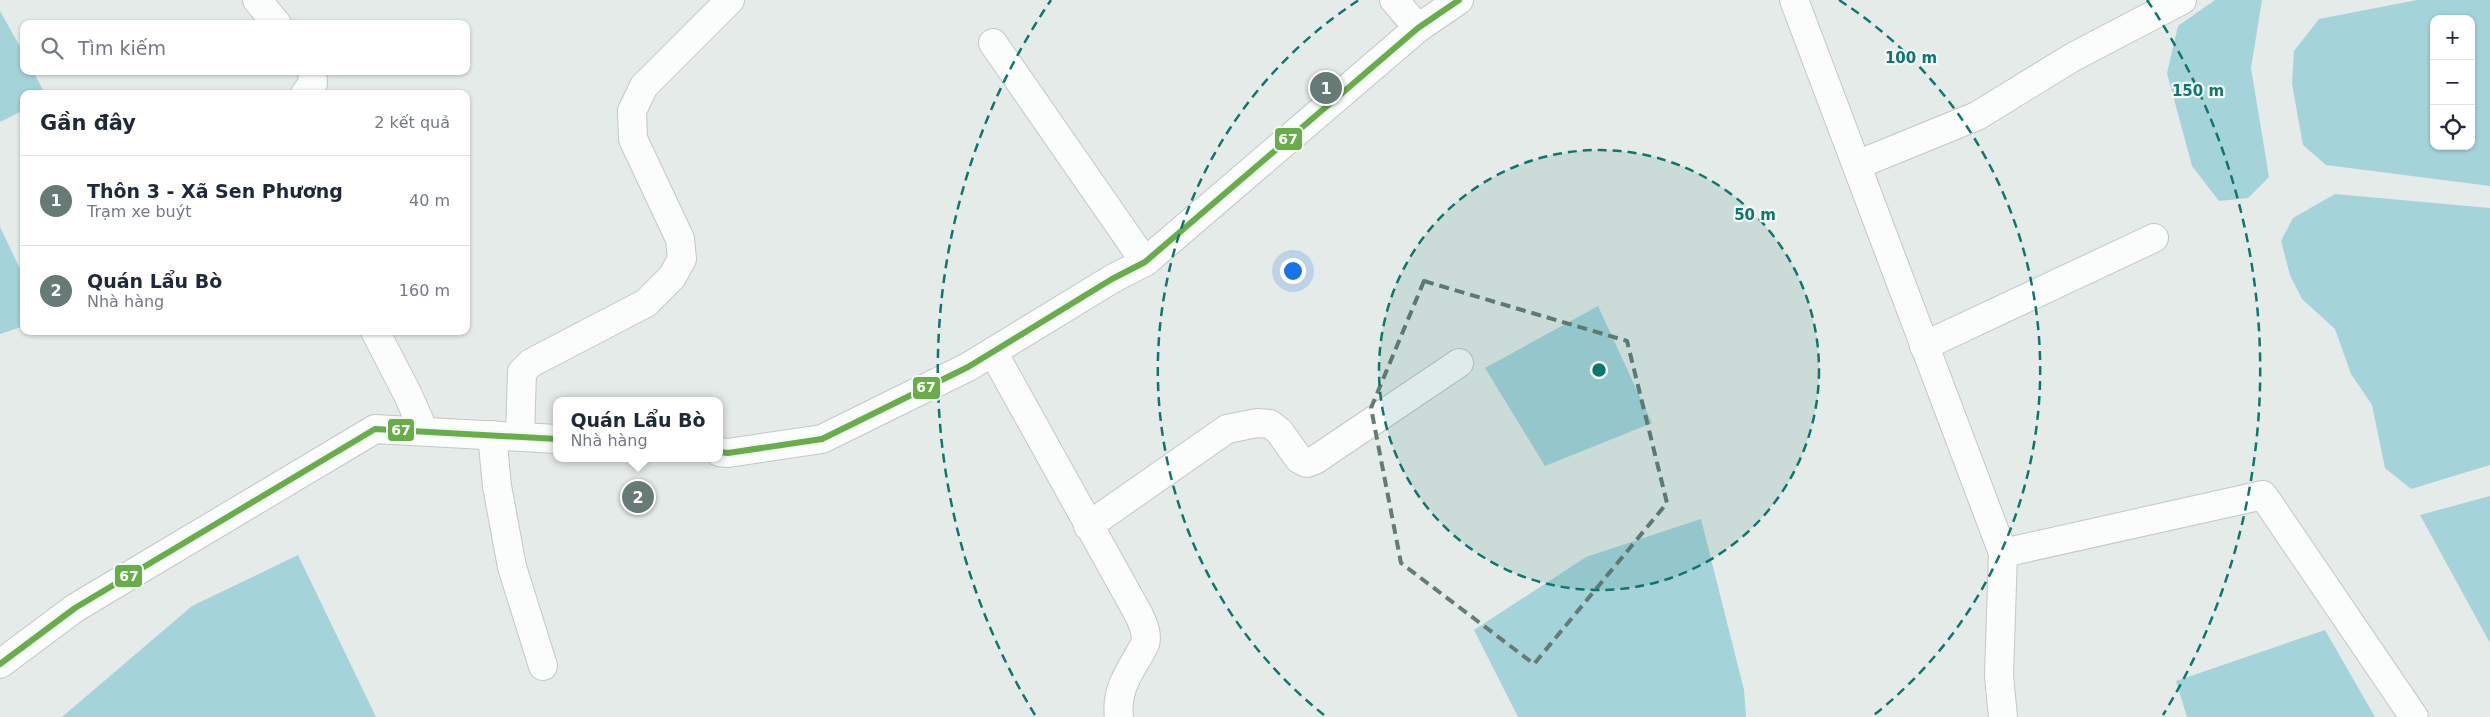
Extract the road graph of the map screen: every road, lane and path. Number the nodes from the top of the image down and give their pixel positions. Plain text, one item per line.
1 (257, 0) edge
2 (730, 0) edge
3 (1394, 0) edge
4 (1459, 0) edge
5 (1794, 0) edge
6 (2182, 0) edge
7 (274, 20) edge
8 (1418, 28) junction
9 (993, 43) dead end
10 (312, 75) edge
11 (308, 90) edge
12 (1856, 166) junction
13 (2154, 238) dead end
14 (1145, 262) junction
15 (377, 335) edge
16 (1924, 346) junction
17 (993, 352) junction
18 (1459, 363) dead end
19 (424, 431) junction
20 (492, 435) junction
21 (520, 436) junction
22 (553, 439) edge
23 (723, 452) edge
24 (1088, 526) junction
25 (2002, 553) junction
26 (0, 664) edge
27 (543, 666) dead end
28 (1119, 717) edge
29 (2003, 717) edge
30 (2414, 717) edge

1 - 7 street
2 - 21 street
3 - 8 street
4 - 8 street
5 - 12 street
6 - 12 street
8 - 14 street
9 - 14 street
10 - 11 street
12 - 16 street
13 - 16 street
14 - 17 street
15 - 19 street
16 - 25 street
17 - 23 street
17 - 24 street
18 - 24 street
19 - 20 street
19 - 26 street
20 - 21 street
20 - 27 street
21 - 22 street
24 - 28 street
25 - 29 street
25 - 30 street

